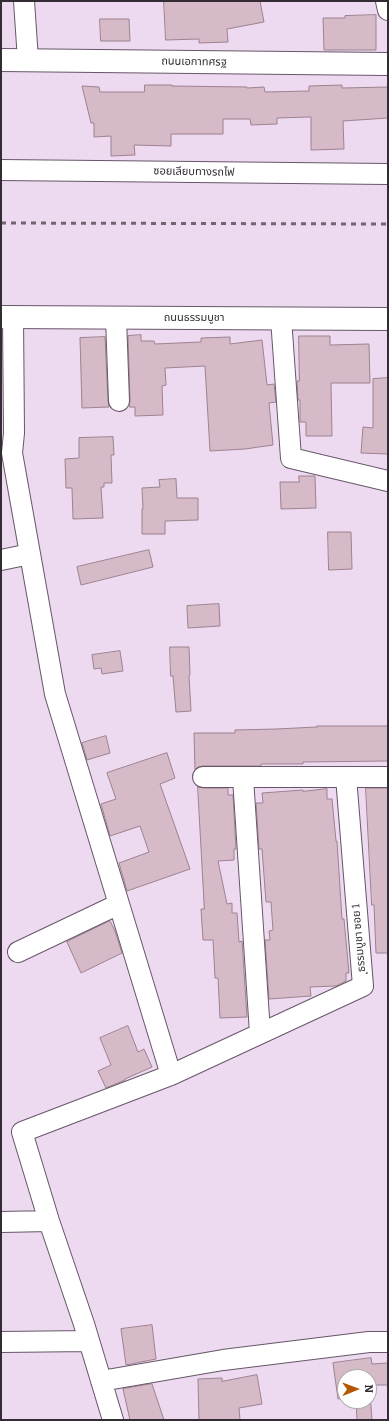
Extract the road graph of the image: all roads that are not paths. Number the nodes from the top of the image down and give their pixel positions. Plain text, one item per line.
1 (24, 1) edge
2 (386, 1) edge
3 (388, 10) edge
4 (1, 60) edge
5 (28, 60) junction
6 (388, 64) edge
7 (1, 170) edge
8 (388, 174) edge
9 (7, 317) edge
10 (116, 318) junction
11 (281, 318) junction
12 (388, 319) edge
13 (119, 401) dead end
14 (388, 481) edge
15 (30, 554) junction
16 (1, 560) edge
17 (203, 777) dead end
18 (346, 777) junction
19 (388, 777) edge
20 (243, 778) junction
21 (119, 904) junction
22 (18, 952) dead end
23 (260, 1033) junction
24 (171, 1075) junction
25 (49, 1221) junction
26 (1, 1222) edge
27 (89, 1341) junction
28 (1, 1342) edge
29 (388, 1342) edge
30 (101, 1381) junction
31 (114, 1420) edge

1 - 5 street
2 - 3 street
4 - 5 main road, ถนนเอกาทศรฐ
5 - 6 main road, ถนนเอกาทศรฐ
7 - 8 street, ซอยเลียบทางรถไฟ
9 - 10 main road, ถนนธรรมบูชา
9 - 15 street
10 - 11 main road, ถนนธรรมบูชา
10 - 13 street
11 - 12 main road, ถนนธรรมบูชา
11 - 14 street
15 - 16 street
15 - 21 street
17 - 20 street
18 - 19 street
18 - 20 street
18 - 23 street, ุธรรมบูชา ซอย 1
20 - 23 street
21 - 22 street
21 - 24 street
23 - 24 street, ุธรรมบูชา ซอย 1
24 - 25 street, ุธรรมบูชา ซอย 1
25 - 26 street
25 - 27 street
27 - 28 street
27 - 30 street
29 - 30 street
30 - 31 street

